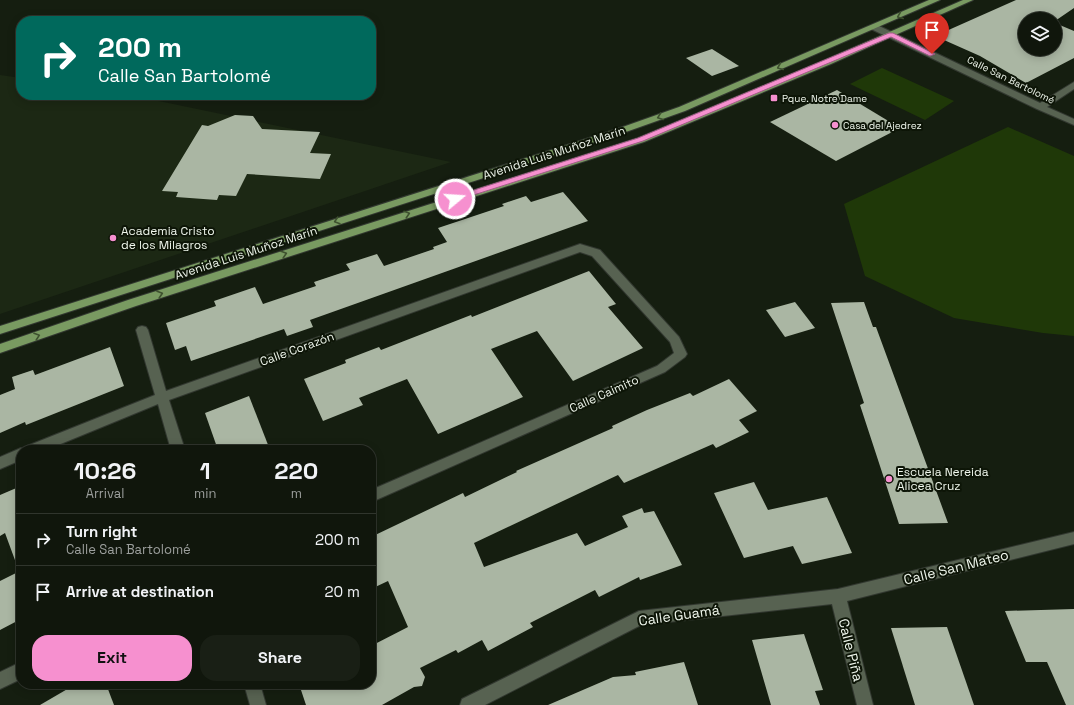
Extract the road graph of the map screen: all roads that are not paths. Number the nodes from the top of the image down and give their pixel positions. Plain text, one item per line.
1 (936, 0) edge
2 (970, 0) edge
3 (874, 27) junction
4 (891, 34) junction
5 (1074, 85) edge
6 (1040, 107) junction
7 (1074, 122) edge
8 (583, 143) junction
9 (595, 154) junction
10 (364, 213) junction
11 (371, 226) junction
12 (564, 254) joint
13 (0, 330) edge
14 (142, 330) dead end
15 (0, 349) edge
16 (163, 397) junction
17 (44, 445) edge
18 (177, 445) edge
19 (16, 456) edge
20 (0, 463) edge
21 (376, 494) edge
22 (1074, 538) edge
23 (838, 596) junction
24 (16, 673) edge
25 (0, 681) edge
26 (253, 689) edge
27 (258, 705) edge
28 (468, 705) edge
29 (865, 705) edge

1 -> 3 main road, Avenida Luis Muñoz Marín
2 - 4 main road, Avenida Luis Muñoz Marín
3 - 4 street, Calle San Bartolomé
3 -> 8 main road, Avenida Luis Muñoz Marín
4 - 6 street, Calle San Bartolomé
4 - 9 main road, Avenida Luis Muñoz Marín
5 - 6 street
6 - 7 street, Calle San Bartolomé
8 - 9 main road
8 - 10 main road, Avenida Luis Muñoz Marín
11 -> 9 main road, Avenida Luis Muñoz Marín
10 - 11 main road
10 -> 13 main road, Avenida Luis Muñoz Marín
15 -> 11 main road, Avenida Luis Muñoz Marín
12 - 16 street, Calle Corazón
12 - 21 street, Calle Caimito
14 - 16 street
16 - 17 street, Calle Corazón
16 - 18 street
19 - 20 street
22 - 23 street, Calle San Mateo
23 - 28 street, Calle Guamá
23 - 29 street, Calle Piña
24 - 25 street
26 - 27 street

